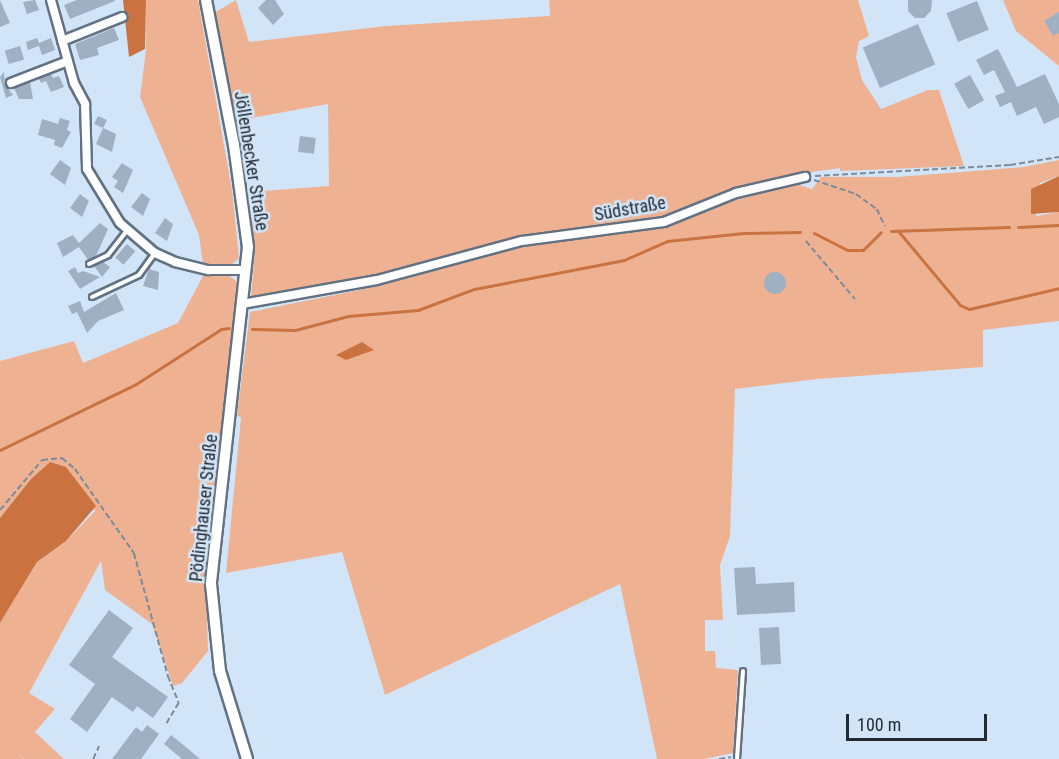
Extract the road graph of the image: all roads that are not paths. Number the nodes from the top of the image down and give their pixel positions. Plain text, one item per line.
1 (51, 0) edge
2 (206, 0) edge
3 (122, 17) dead end
4 (62, 40) junction
5 (68, 61) junction
6 (11, 83) dead end
7 (805, 177) road end
8 (127, 231) junction
9 (155, 252) junction
10 (89, 264) dead end
11 (246, 270) junction
12 (92, 297) dead end
13 (242, 304) junction
14 (240, 329) joint
15 (743, 671) dead end
16 (737, 757) edge
17 (247, 759) edge

1 - 4 street
2 - 11 main road, Jöllenbecker Straße
3 - 4 street
4 - 5 street
5 - 6 street
5 - 8 street
7 - 13 street, Südstraße
8 - 9 street
8 - 10 lane
9 - 11 street
9 - 12 lane
11 - 13 main road, Jöllenbecker Straße
13 - 14 main road, Jöllenbecker Straße
14 - 17 main road, Pödinghauser Straße
15 - 16 lane

